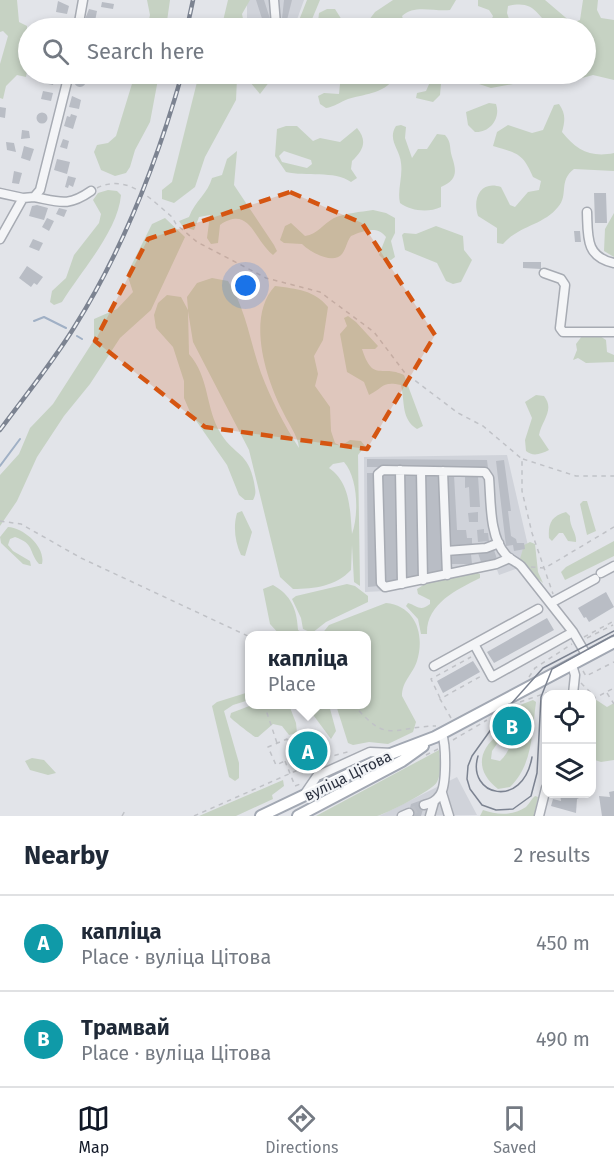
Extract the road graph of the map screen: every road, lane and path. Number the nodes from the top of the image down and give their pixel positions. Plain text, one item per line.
1 (83, 0) edge
2 (274, 0) edge
3 (80, 18) edge
4 (275, 18) edge
5 (66, 84) edge
6 (91, 191) joint
7 (0, 193) edge
8 (34, 197) junction
9 (23, 198) junction
10 (587, 212) dead end
11 (0, 239) edge
12 (614, 263) edge
13 (544, 273) dead end
14 (614, 332) edge
15 (522, 459) junction
16 (400, 470) junction
17 (421, 471) junction
18 (443, 471) junction
19 (614, 476) edge
20 (0, 521) edge
21 (614, 527) edge
22 (499, 543) junction
23 (447, 551) junction
24 (510, 558) junction
25 (521, 566) junction
26 (614, 566) edge
27 (545, 568) junction
28 (447, 574) junction
29 (423, 580) junction
30 (402, 584) junction
31 (550, 603) junction
32 (538, 609) dead end
33 (614, 621) edge
34 (613, 625) edge
35 (598, 631) junction
36 (569, 634) junction
37 (245, 635) edge
38 (578, 642) junction
39 (614, 642) edge
40 (474, 644) junction
41 (574, 652) dead end
42 (475, 656) dead end
43 (587, 656) junction
44 (572, 664) junction
45 (614, 664) edge
46 (434, 666) dead end
47 (584, 671) dead end
48 (526, 681) dead end
49 (581, 683) dead end
50 (614, 688) edge
51 (573, 690) edge
52 (588, 690) edge
53 (606, 692) junction
54 (542, 695) edge
55 (596, 697) edge
56 (440, 699) dead end
57 (516, 704) dead end
58 (614, 704) edge
59 (265, 709) edge
60 (357, 709) edge
61 (451, 718) dead end
62 (490, 718) dead end
63 (417, 727) junction
64 (419, 731) dead end
65 (439, 733) junction
66 (277, 743) junction
67 (357, 752) dead end
68 (425, 756) dead end
69 (294, 757) junction
70 (326, 758) junction
71 (285, 761) junction
72 (290, 774) junction
73 (295, 786) dead end
74 (442, 793) junction
75 (544, 798) edge
76 (434, 802) junction
77 (424, 805) tunnel mouth
78 (126, 809) dead end
79 (122, 816) edge
80 (194, 816) edge
81 (261, 816) edge
82 (298, 816) edge
83 (429, 816) tunnel mouth
84 (449, 816) edge
85 (539, 816) edge

1 - 3 street
2 - 4 street
5 - 8 street
6 - 8 street
6 - 15 path
7 - 9 street
8 - 9 street
9 - 11 street
10 - 12 street
13 - 14 street
15 - 19 path
15 - 27 path
16 - 17 street
16 - 30 street
16 - 30 street
17 - 18 street
17 - 29 street
18 - 22 street
18 - 23 street
20 - 37 path
21 - 27 path
22 - 23 street
22 - 24 street
23 - 28 street
24 - 25 street
24 - 28 street
25 - 27 path
25 - 31 street
26 - 31 street
27 - 31 path
28 - 29 street
29 - 30 street
31 - 36 street
32 - 40 street
33 - 35 path
34 - 35 path
35 - 38 path
35 - 38 path
36 - 38 street
36 - 38 path
36 - 40 street
38 - 41 path
38 - 43 street
38 - 48 path
39 - 43 main road, вуліца Цітова
40 - 46 street
42 - 56 path
43 - 44 main road, вуліца Цітова
44 - 51 street
44 - 65 main road, вуліца Цітова
45 - 47 path
49 - 52 path
50 - 53 path
53 - 55 path
53 - 58 path
54 - 57 path
59 - 66 path
60 - 63 path
61 - 65 path
62 - 65 path
63 - 64 path
63 - 65 path
65 - 68 path
65 - 74 street
65 - 81 main road, вуліца Цітова
65 - 82 main road, вуліца Цітова
66 - 69 path
66 - 71 path
67 - 70 path
69 - 70 path
69 - 71 path
70 - 72 path
71 - 72 path
72 - 73 path
72 - 80 path
74 - 76 street
74 - 84 street
75 - 85 street
76 - 77 street
76 - 83 street
78 - 79 path

